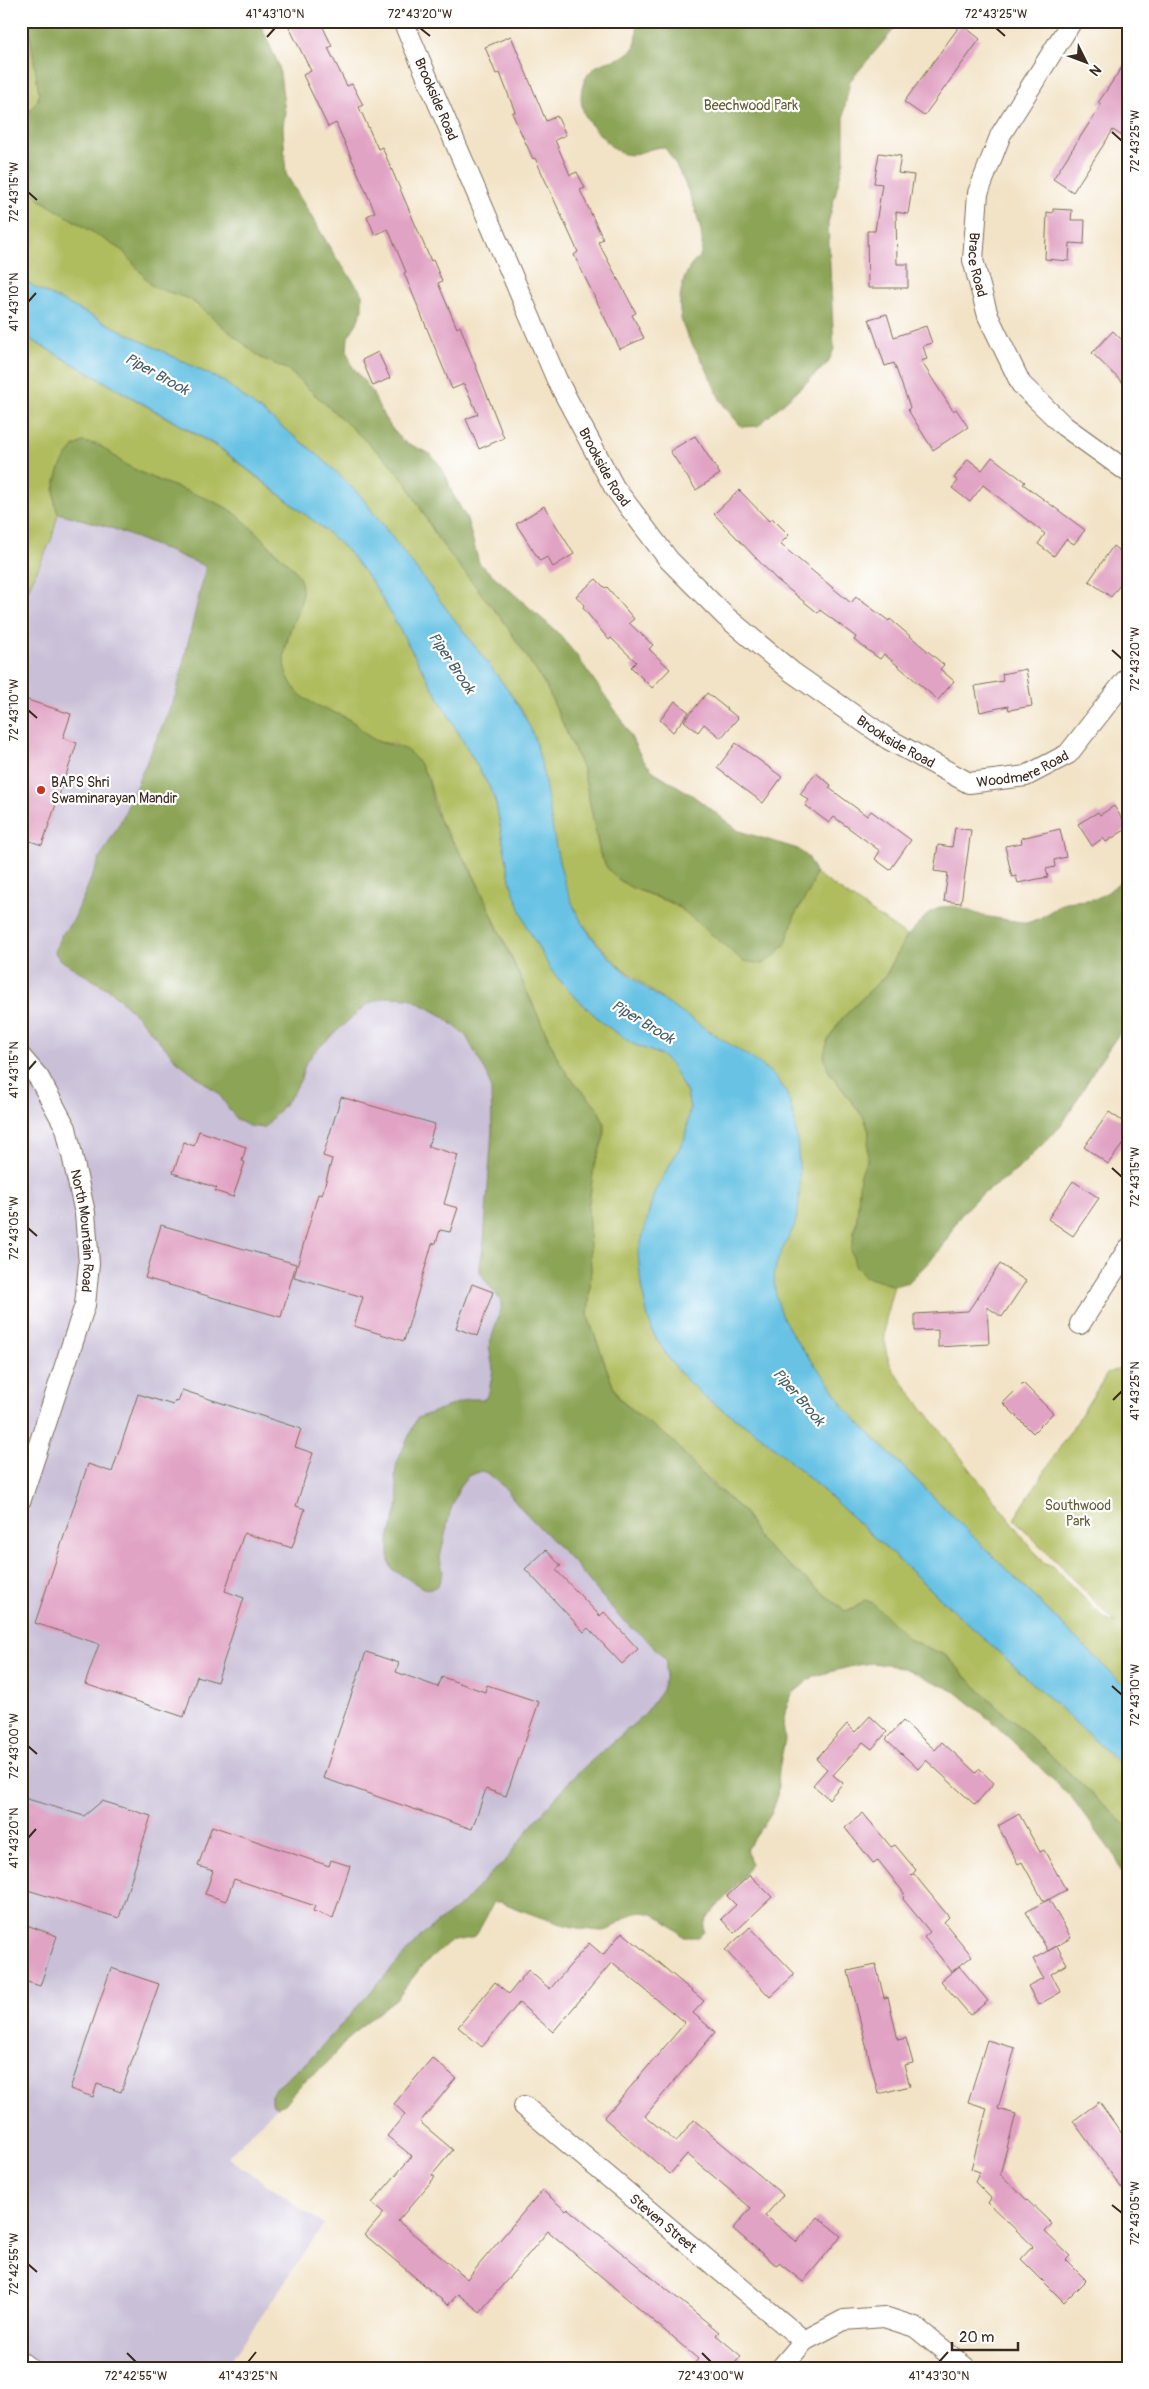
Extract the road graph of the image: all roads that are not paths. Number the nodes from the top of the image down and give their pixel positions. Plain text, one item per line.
1 (403, 21) edge
2 (1072, 21) edge
3 (1128, 472) edge
4 (1128, 677) edge
5 (969, 783) joint
6 (21, 1057) edge
7 (1128, 1249) edge
8 (1080, 1324) dead end
9 (21, 1499) edge
10 (524, 2106) dead end
11 (804, 2341) junction
12 (21, 2362) edge
13 (29, 2368) edge
14 (781, 2368) edge
15 (966, 2368) edge

1 - 5 street, Brookside Road
2 - 3 street, Brace Road
4 - 5 street, Woodmere Road
6 - 9 street, North Mountain Road
7 - 8 street
10 - 11 street, Steven Street
11 - 14 street
11 - 15 street
12 - 13 street

